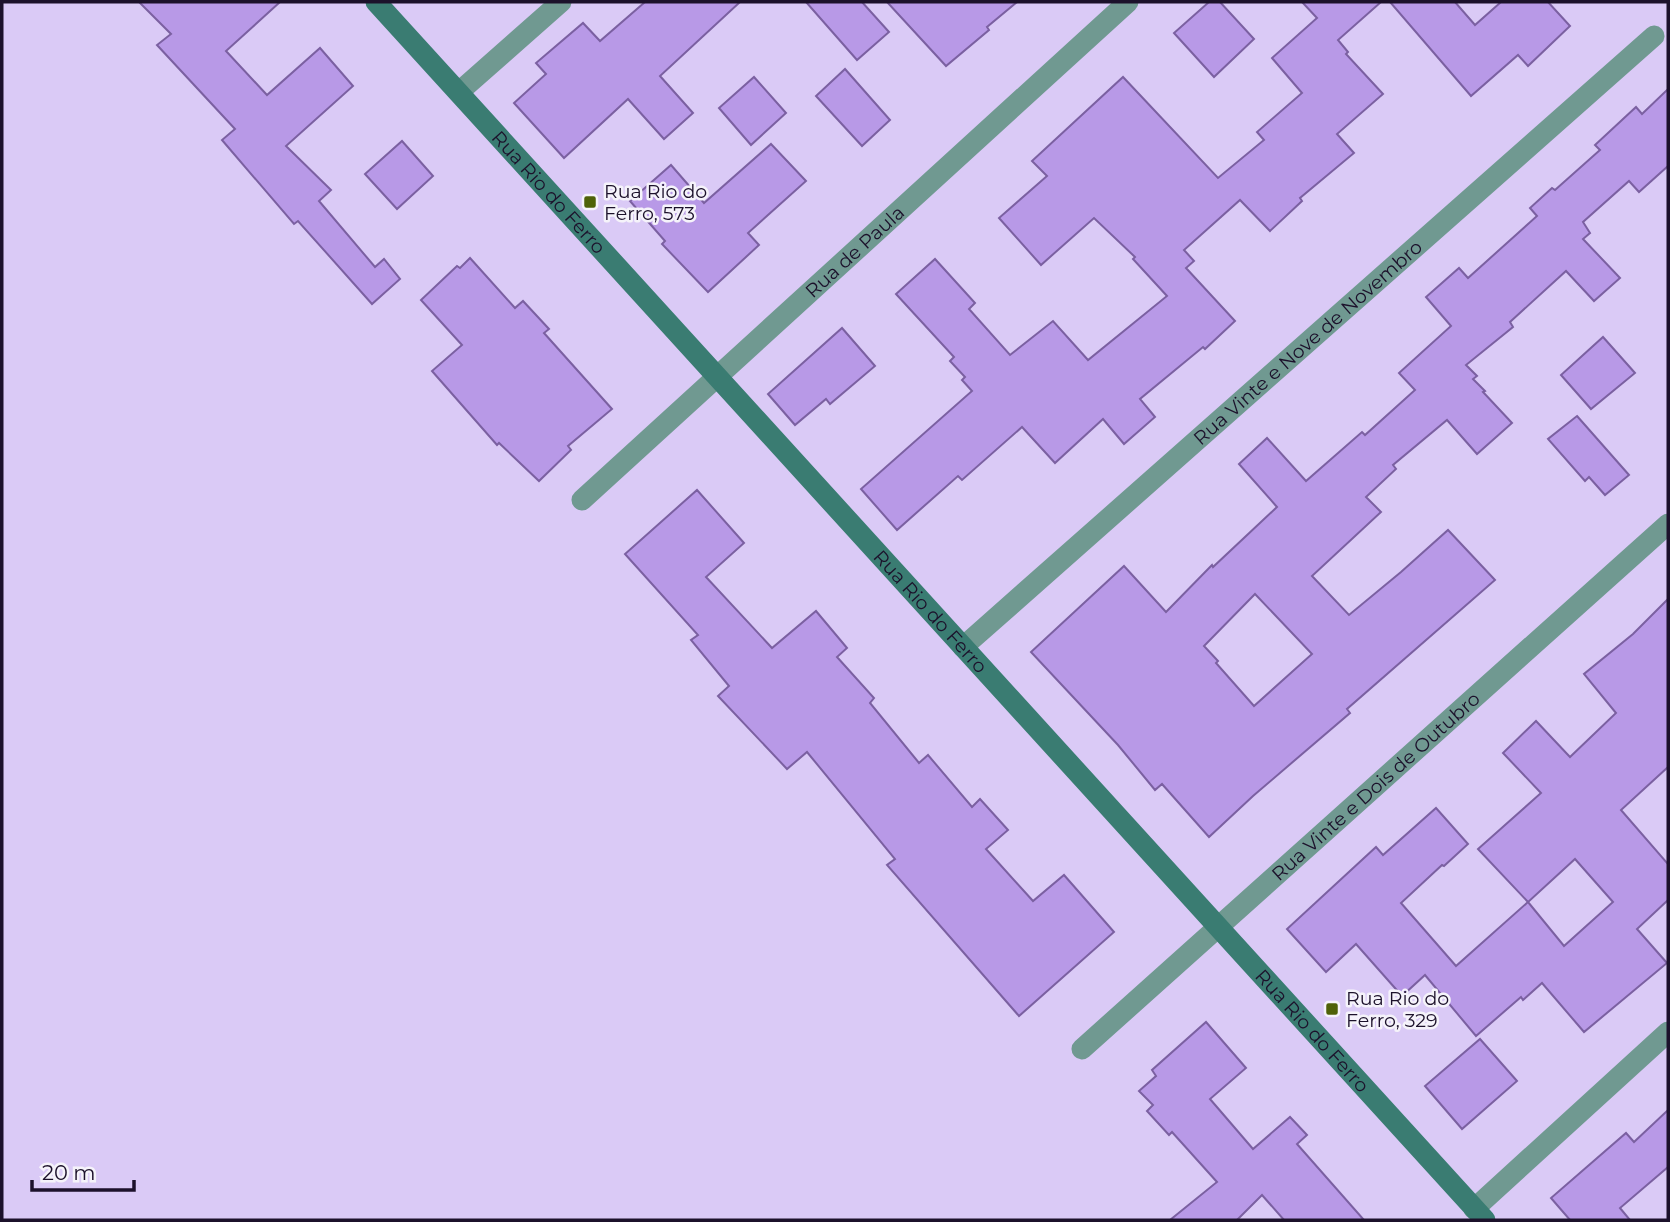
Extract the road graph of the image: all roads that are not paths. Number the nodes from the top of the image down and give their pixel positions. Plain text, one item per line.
1 (376, 2) edge
2 (561, 2) edge
3 (1128, 2) edge
4 (1654, 36) dead end
5 (459, 92) junction
6 (717, 376) junction
7 (582, 499) dead end
8 (1668, 524) edge
9 (963, 647) junction
10 (1217, 926) junction
11 (1668, 1032) edge
12 (1082, 1049) dead end
13 (1479, 1215) edge

1 - 5 street, Rua Rio do Ferro
2 - 5 street
3 - 6 street, Rua de Paula
4 - 9 street, Rua Vinte e Nove de Novembro
5 - 6 street, Rua Rio do Ferro
6 - 7 street, Rua de Paula
6 - 9 street, Rua Rio do Ferro
8 - 10 street, Rua Vinte e Dois de Outubro
9 - 10 street, Rua Rio do Ferro
10 - 12 street, Rua Vinte e Dois de Outubro
10 - 13 street, Rua Rio do Ferro
11 - 13 street

